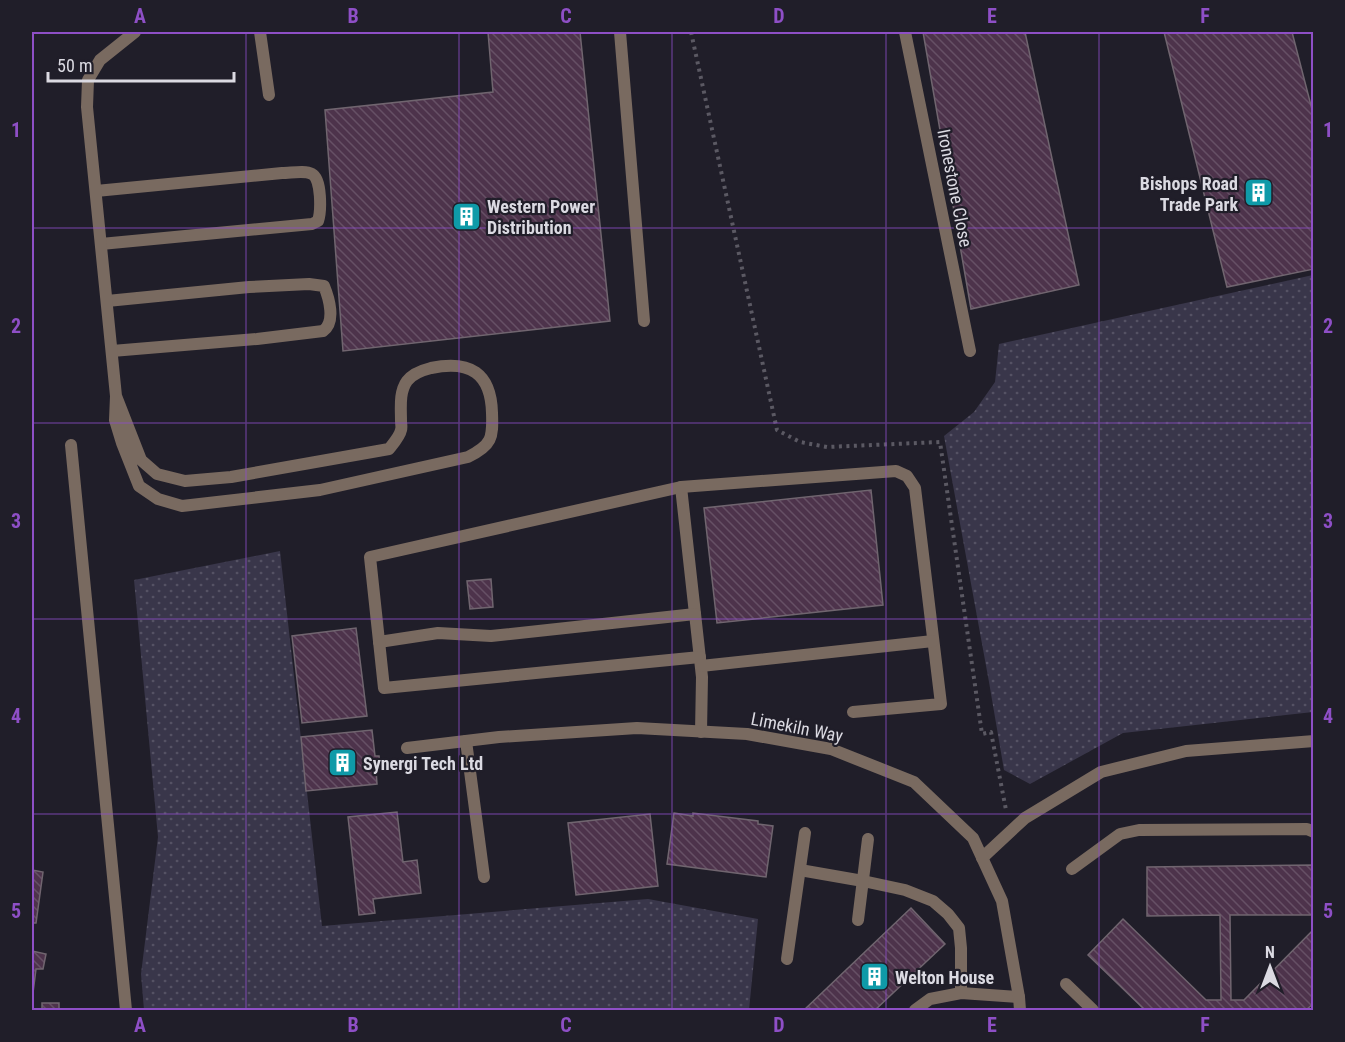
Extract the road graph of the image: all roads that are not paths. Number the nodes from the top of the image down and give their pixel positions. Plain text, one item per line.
1 (135, 32) edge
2 (260, 32) edge
3 (620, 32) edge
4 (905, 32) edge
5 (269, 95) dead end
6 (96, 191) junction
7 (101, 244) junction
8 (107, 301) junction
9 (644, 321) dead end
10 (112, 351) junction
11 (970, 351) dead end
12 (116, 396) junction
13 (71, 445) dead end
14 (681, 487) junction
15 (695, 614) junction
16 (933, 641) junction
17 (379, 642) junction
18 (701, 661) junction
19 (853, 712) dead end
20 (701, 732) junction
21 (466, 741) junction
22 (1314, 741) edge
23 (407, 748) dead end
24 (1314, 832) edge
25 (805, 833) dead end
26 (868, 839) dead end
27 (982, 858) junction
28 (800, 870) junction
29 (1072, 870) dead end
30 (484, 877) dead end
31 (863, 881) junction
32 (858, 920) dead end
33 (787, 960) dead end
34 (1066, 984) dead end
35 (961, 993) junction
36 (1019, 997) junction
37 (126, 1011) edge
38 (915, 1011) edge
39 (1020, 1011) edge
40 (1093, 1011) edge

1 - 6 street
2 - 5 street
3 - 9 street
4 - 11 street, Ironestone Close
6 - 7 street
6 - 7 street
7 - 8 street
8 - 10 street
8 - 10 street
10 - 12 street
12 - 12 street
13 - 37 street
14 - 15 street
14 - 16 street
14 - 17 street
15 - 17 street
15 - 18 street
16 - 18 street
16 - 19 street
17 - 18 street
18 - 20 street
20 - 21 street, Limekiln Way
20 - 27 street, Limekiln Way
21 - 23 street, Limekiln Way
21 - 30 street
22 - 27 street
24 - 29 street
25 - 28 street
26 - 31 street
27 - 36 street, Limekiln Way
28 - 31 street
28 - 33 street
31 - 32 street
31 - 35 street
34 - 40 street
35 - 36 street
35 - 38 street
36 - 39 street, Limekiln Way

